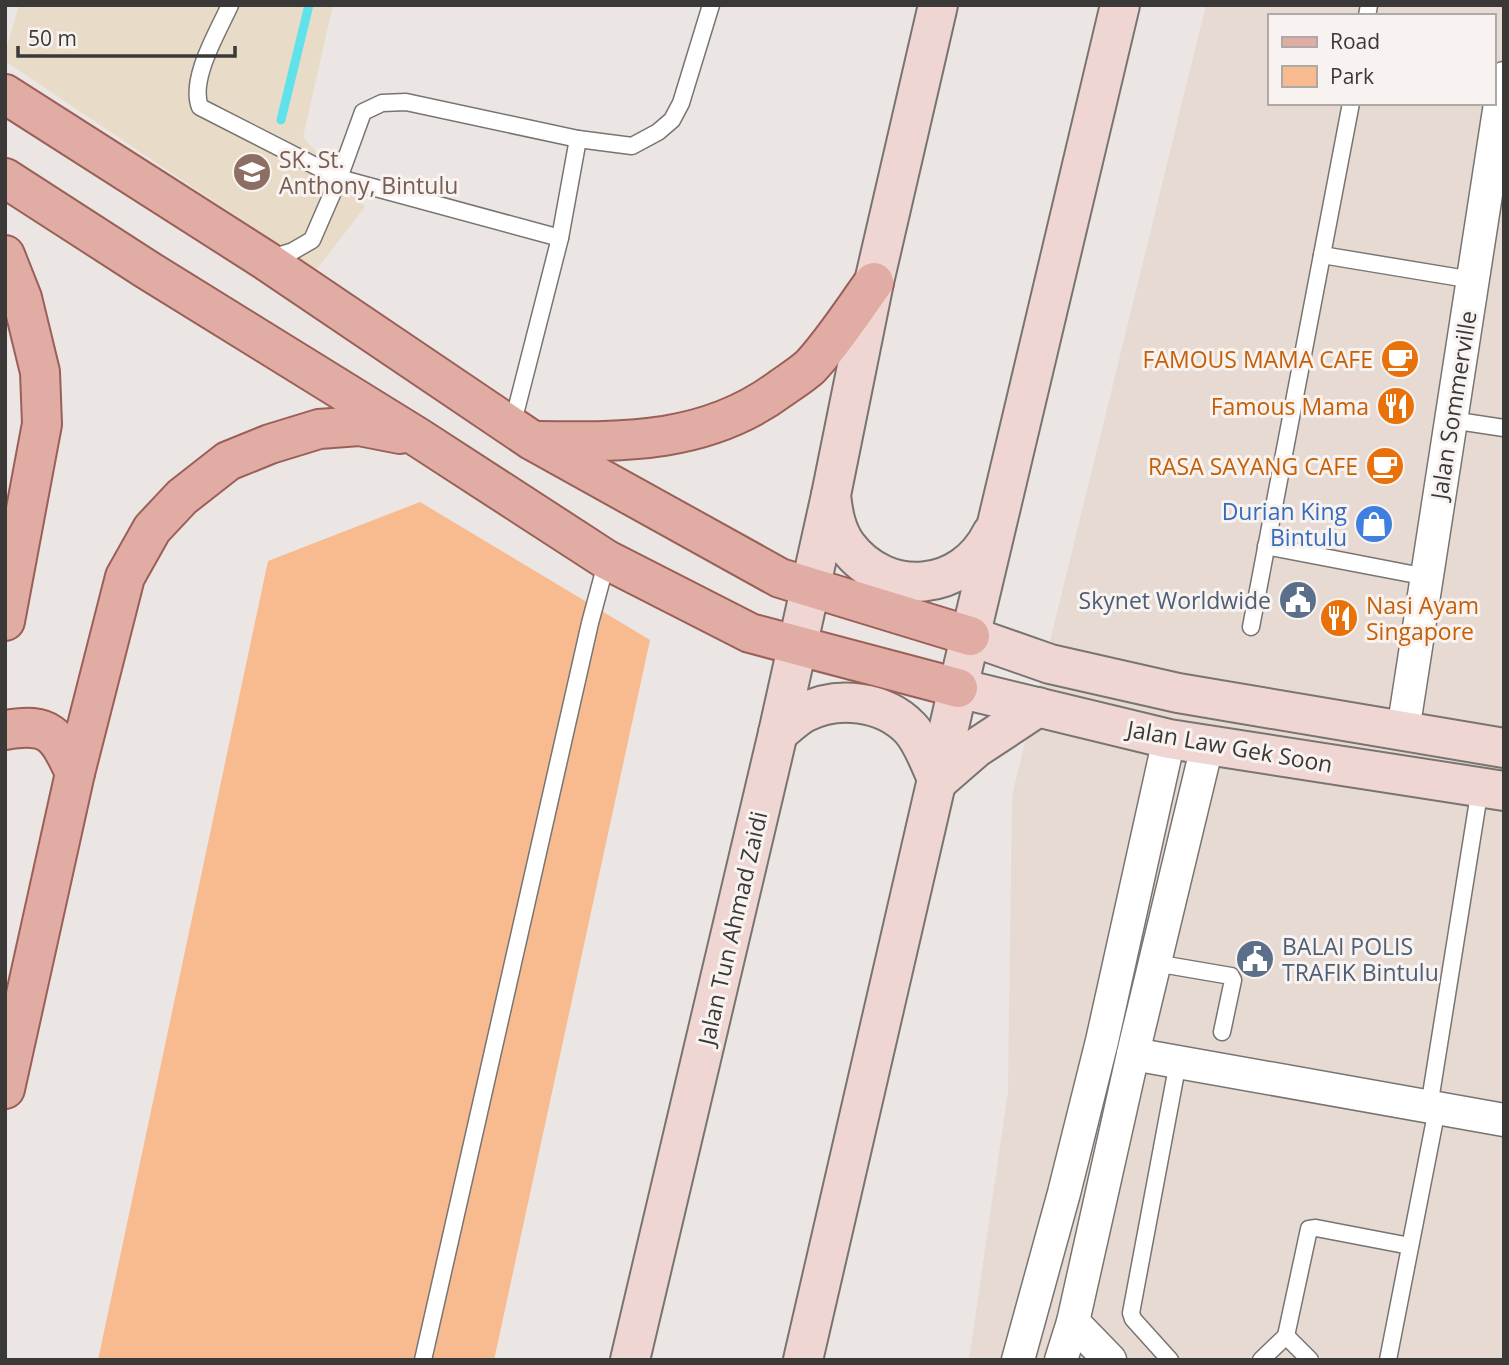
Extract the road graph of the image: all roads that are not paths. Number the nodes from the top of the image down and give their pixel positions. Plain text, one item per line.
1 (230, 5) edge
2 (711, 5) edge
3 (938, 5) edge
4 (1120, 5) edge
5 (1504, 78) edge
6 (5, 94) edge
7 (1351, 105) edge
8 (578, 139) junction
9 (1496, 174) edge
10 (5, 178) edge
11 (339, 178) junction
12 (560, 238) junction
13 (5, 255) edge
14 (1322, 255) junction
15 (265, 260) junction
16 (1473, 280) junction
17 (874, 282) junction
18 (1451, 420) junction
19 (1504, 428) edge
20 (522, 434) junction
21 (419, 438) junction
22 (831, 495) junction
23 (997, 524) junction
24 (1266, 546) junction
25 (607, 560) junction
26 (1427, 577) junction
27 (810, 587) junction
28 (5, 621) edge
29 (1251, 627) dead end
30 (970, 636) junction
31 (797, 645) junction
32 (958, 688) junction
33 (1038, 707) junction
34 (5, 730) edge
35 (1403, 732) junction
36 (778, 733) junction
37 (1169, 739) junction
38 (1207, 746) junction
39 (1504, 747) edge
40 (75, 773) junction
41 (937, 781) junction
42 (1492, 789) edge
43 (1155, 963) junction
44 (1223, 1032) dead end
45 (1102, 1041) junction
46 (1134, 1050) junction
47 (1178, 1062) junction
48 (5, 1089) edge
49 (1433, 1108) junction
50 (1504, 1120) edge
51 (1410, 1246) junction
52 (1073, 1322) junction
53 (1286, 1336) junction
54 (423, 1360) edge
55 (630, 1360) edge
56 (803, 1360) edge
57 (1018, 1360) edge
58 (1061, 1360) edge
59 (1110, 1360) edge
60 (1170, 1360) edge
61 (1261, 1360) edge
62 (1310, 1360) edge
63 (1388, 1360) edge

1 - 11 lane
2 - 8 lane
3 - 17 main road, Jalan Tun Ahmad Zaidi
4 - 23 main road
5 - 9 street, Jalan Sommerville
6 - 15 main road
7 - 14 lane
8 - 11 lane
8 - 12 lane
9 - 16 street, Jalan Sommerville
10 - 21 main road
11 - 12 lane
11 - 15 lane
12 - 20 lane
13 - 28 main road
14 - 16 lane
14 - 24 lane
15 - 20 main road
16 - 18 street, Jalan Sommerville
17 - 20 main road
17 - 22 main road, Jalan Tun Ahmad Zaidi
18 - 19 lane
18 - 26 street, Jalan Sommerville
20 - 27 main road
21 - 25 main road
21 - 40 main road
22 - 23 main road
22 - 27 main road, Jalan Tun Ahmad Zaidi
23 - 30 main road
24 - 26 lane
24 - 29 lane
25 - 31 main road
25 - 54 lane
26 - 35 street, Jalan Sommerville
27 - 30 main road
27 - 31 main road, Jalan Tun Ahmad Zaidi
30 - 32 main road
30 - 35 main road, Jalan Law Gek Soon
31 - 32 main road
31 - 36 main road, Jalan Tun Ahmad Zaidi
32 - 33 main road, Jalan Law Gek Soon
32 - 41 main road
33 - 37 main road, Jalan Law Gek Soon
33 - 41 main road
34 - 40 main road
35 - 39 main road, Jalan Law Gek Soon
36 - 41 main road
36 - 55 main road, Jalan Tun Ahmad Zaidi
37 - 38 main road, Jalan Law Gek Soon
37 - 45 street
38 - 42 main road, Jalan Law Gek Soon
38 - 43 street
40 - 48 main road
41 - 56 main road
42 - 49 lane
43 - 44 lane
43 - 46 street
45 - 46 street
45 - 57 street
46 - 47 street
46 - 52 street
47 - 49 street
47 - 60 lane
49 - 50 street
49 - 51 lane
51 - 53 lane
51 - 63 lane
52 - 58 street
52 - 59 street
53 - 61 lane
53 - 62 lane

